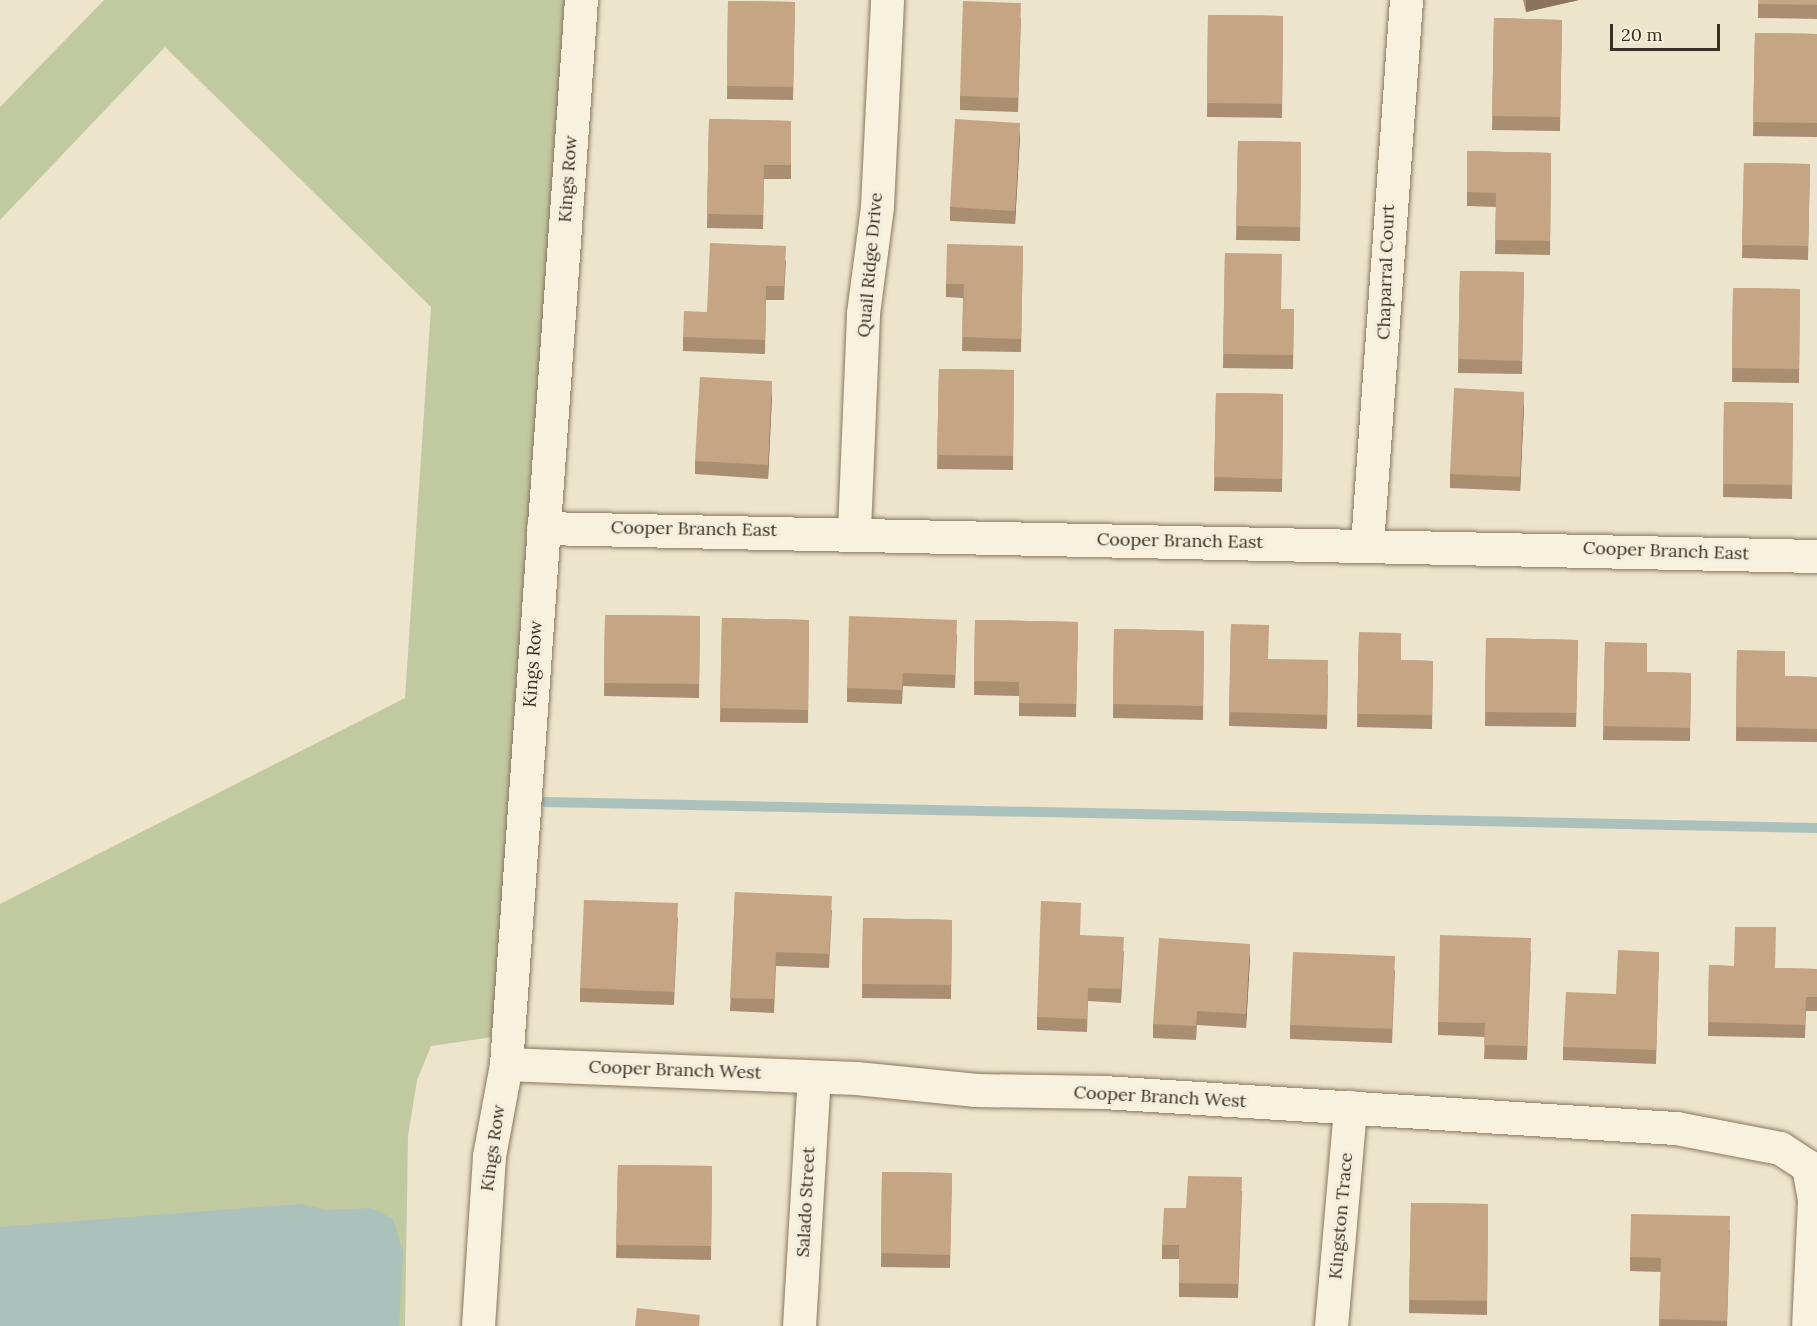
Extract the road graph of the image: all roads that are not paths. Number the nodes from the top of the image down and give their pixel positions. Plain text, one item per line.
1 (581, 0) edge
2 (887, 0) edge
3 (1406, 0) edge
4 (543, 528) junction
5 (854, 530) junction
6 (1367, 544) junction
7 (1817, 556) edge
8 (506, 1064) junction
9 (814, 1077) junction
10 (1350, 1107) junction
11 (478, 1326) edge
12 (799, 1326) edge
13 (1331, 1326) edge
14 (1808, 1326) edge

1 - 4 street, Kings Row
2 - 5 street, Quail Ridge Drive
3 - 6 street, Chaparral Court
4 - 5 street, Cooper Branch East
4 - 8 street, Kings Row
5 - 6 street, Cooper Branch East
6 - 7 street, Cooper Branch East
8 - 9 street, Cooper Branch West
8 - 11 street, Kings Row
9 - 10 street, Cooper Branch West
9 - 12 street, Salado Street
10 - 13 street, Kingston Trace
10 - 14 street, Cooper Branch West

